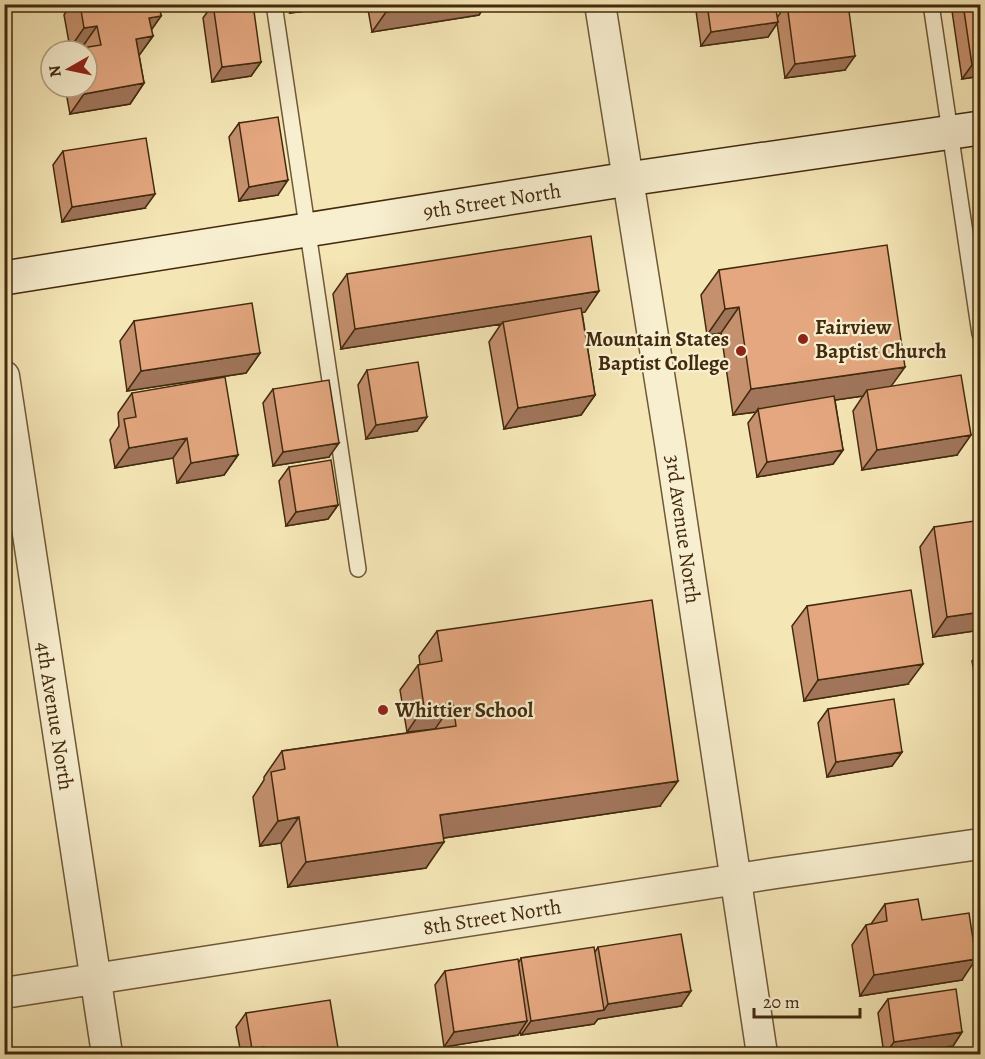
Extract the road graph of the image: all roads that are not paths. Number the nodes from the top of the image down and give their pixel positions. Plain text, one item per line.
1 (273, 4) edge
2 (600, 4) edge
3 (931, 4) edge
4 (981, 128) edge
5 (949, 132) junction
6 (628, 179) junction
7 (308, 230) junction
8 (4, 278) edge
9 (981, 333) edge
10 (4, 376) edge
11 (358, 569) dead end
12 (981, 844) edge
13 (737, 880) junction
14 (95, 978) junction
15 (4, 993) edge
16 (107, 1054) edge
17 (762, 1054) edge

1 - 7 lane
2 - 6 street, 3rd Avenue North
3 - 5 lane
4 - 5 main road, 9th Street North
5 - 6 main road, 9th Street North
5 - 9 lane
6 - 7 main road, 9th Street North
6 - 13 street, 3rd Avenue North
7 - 8 main road, 9th Street North
7 - 11 lane
10 - 14 street, 4th Avenue North
12 - 13 street, 8th Street North
13 - 14 street, 8th Street North
13 - 17 street, 3rd Avenue North
14 - 15 street, 8th Street North
14 - 16 street, 4th Avenue North

